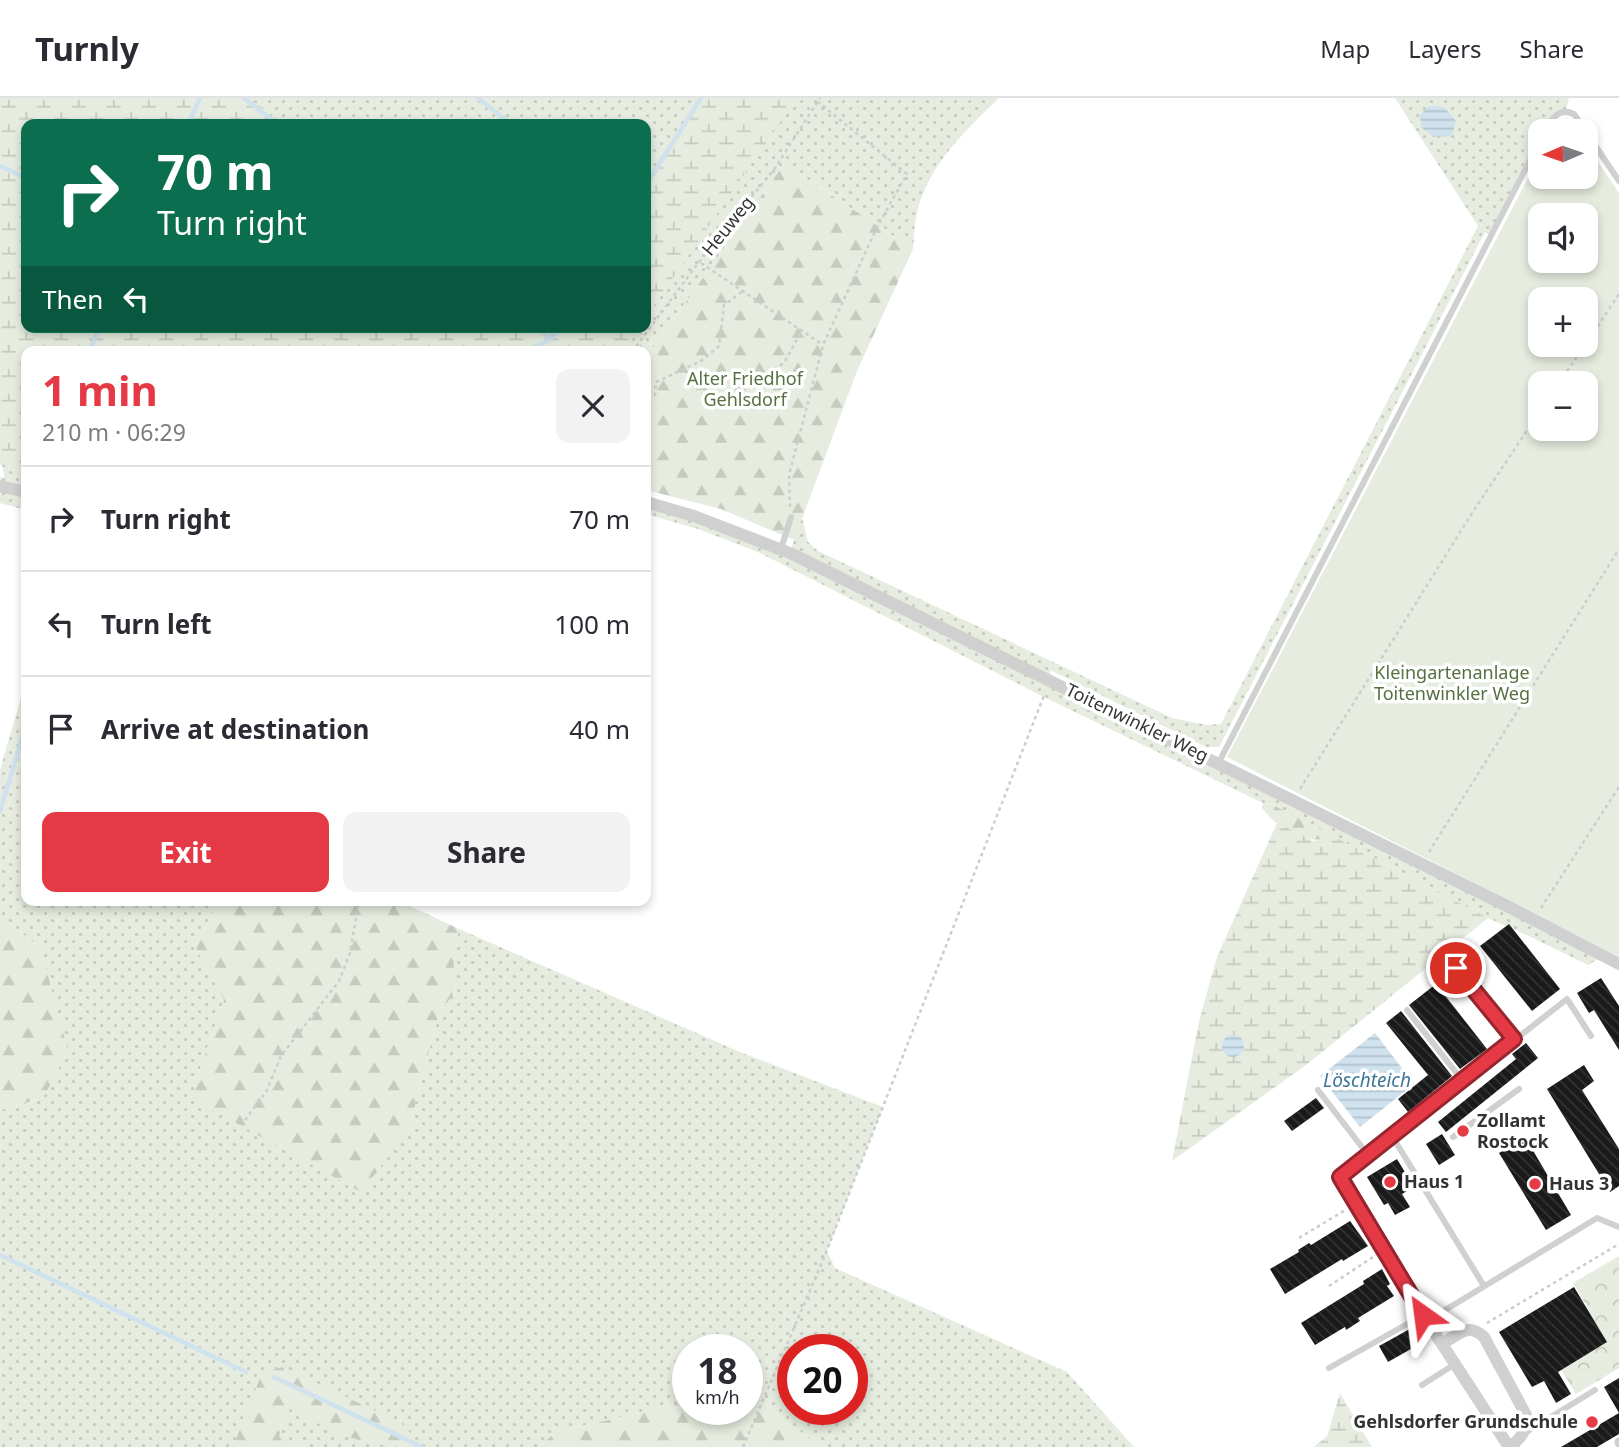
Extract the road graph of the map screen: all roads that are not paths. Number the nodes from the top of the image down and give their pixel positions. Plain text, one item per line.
1 (1551, 119) edge
2 (1577, 119) edge
3 (1598, 150) edge
4 (1528, 164) edge
5 (1619, 181) edge
6 (0, 486) edge
7 (21, 491) edge
8 (651, 503) edge
9 (791, 517) road end
10 (781, 549) junction
11 (1218, 764) junction
12 (1619, 964) edge
13 (1456, 968) dead end
14 (1406, 1010) dead end
15 (1591, 1036) dead end
16 (1514, 1039) junction
17 (1462, 1080) junction
18 (1519, 1089) dead end
19 (1318, 1090) dead end
20 (1392, 1136) junction
21 (1452, 1137) dead end
22 (1368, 1155) junction
23 (1619, 1227) edge
24 (1485, 1286) junction
25 (1425, 1318) junction
26 (1443, 1343) junction
27 (1456, 1363) junction
28 (1329, 1368) dead end
29 (1422, 1385) dead end
30 (1595, 1390) dead end
31 (1523, 1434) junction
32 (1509, 1447) edge

1 - 2 lane
3 - 5 lane
4 - 11 lane
6 - 7 street
8 - 10 street, Toitenwinkler Weg
9 - 10 lane
10 - 11 street, Toitenwinkler Weg
11 - 12 street, Toitenwinkler Weg
13 - 16 lane
14 - 17 lane
15 - 16 lane
16 - 17 lane
17 - 20 lane
18 - 21 lane
19 - 22 lane
20 - 22 lane
20 - 24 lane
22 - 25 lane
23 - 24 lane
24 - 25 lane
25 - 26 street
25 - 28 lane
26 - 27 street
26 - 31 street
27 - 29 lane
27 - 32 street
30 - 31 lane
31 - 32 street

